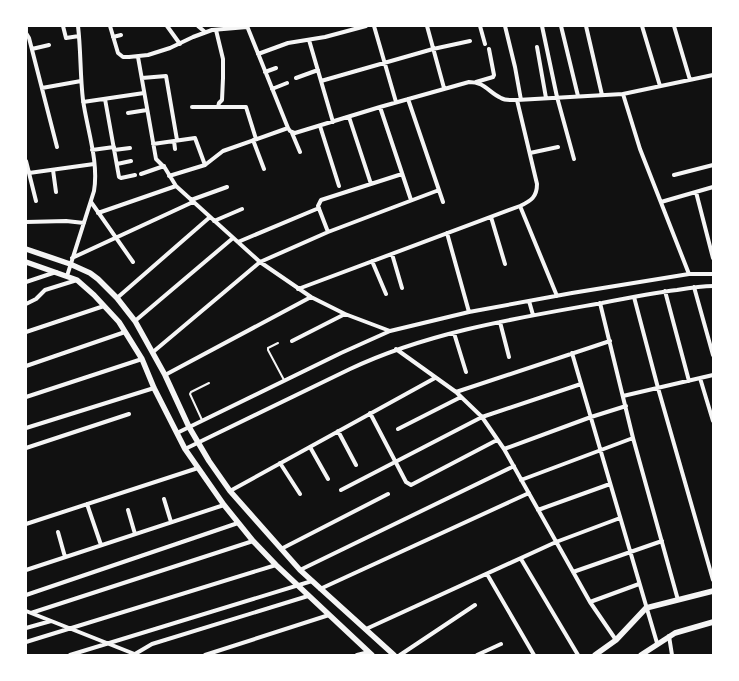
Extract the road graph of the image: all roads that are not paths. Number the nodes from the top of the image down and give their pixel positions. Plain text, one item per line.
1 (26, 26) edge
2 (63, 26) edge
3 (78, 26) edge
4 (110, 26) edge
5 (167, 26) edge
6 (198, 26) edge
7 (366, 26) edge
8 (374, 26) edge
9 (427, 26) edge
10 (480, 26) edge
11 (505, 26) edge
12 (542, 26) edge
13 (561, 26) edge
14 (586, 26) edge
15 (642, 26) edge
16 (674, 26) edge
17 (247, 27) edge
18 (213, 29) edge
19 (205, 32) junction
20 (26, 33) edge
21 (121, 35) dead end
22 (79, 36) junction
23 (113, 37) junction
24 (309, 40) junction
25 (470, 41) dead end
26 (180, 44) junction
27 (485, 44) dead end
28 (49, 45) dead end
29 (537, 47) dead end
30 (32, 49) junction
31 (434, 49) junction
32 (489, 49) dead end
33 (258, 54) junction
34 (138, 57) junction
35 (384, 63) junction
36 (276, 68) dead end
37 (318, 70) junction
38 (265, 72) junction
39 (713, 76) edge
40 (142, 78) junction
41 (296, 78) dead end
42 (690, 80) junction
43 (81, 81) junction
44 (321, 81) junction
45 (476, 82) junction
46 (287, 83) dead end
47 (660, 86) junction
48 (42, 88) junction
49 (444, 88) junction
50 (272, 89) junction
51 (144, 93) junction
52 (623, 94) junction
53 (602, 95) junction
54 (578, 96) junction
55 (546, 98) junction
56 (557, 98) junction
57 (105, 99) junction
58 (408, 99) junction
59 (519, 100) junction
60 (83, 102) junction
61 (396, 102) junction
62 (192, 107) dead end
63 (218, 107) junction
64 (380, 107) junction
65 (147, 110) junction
66 (128, 113) dead end
67 (349, 117) junction
68 (333, 122) junction
69 (320, 126) junction
70 (288, 128) junction
71 (292, 133) junction
72 (255, 140) junction
73 (176, 141) junction
74 (154, 144) junction
75 (57, 147) dead end
76 (558, 147) dead end
77 (114, 148) junction
78 (130, 148) dead end
79 (175, 149) dead end
80 (92, 150) junction
81 (300, 152) dead end
82 (530, 154) junction
83 (574, 159) dead end
84 (26, 161) edge
85 (131, 161) dead end
86 (94, 164) junction
87 (117, 164) junction
88 (205, 165) junction
89 (164, 166) junction
90 (713, 166) edge
91 (264, 169) dead end
92 (53, 170) junction
93 (29, 173) junction
94 (141, 174) dead end
95 (402, 174) junction
96 (135, 175) dead end
97 (674, 175) dead end
98 (169, 176) junction
99 (371, 184) junction
100 (176, 186) junction
101 (339, 186) dead end
102 (227, 187) dead end
103 (713, 187) edge
104 (439, 190) junction
105 (56, 192) dead end
106 (696, 192) junction
107 (411, 200) junction
108 (36, 201) dead end
109 (192, 201) junction
110 (90, 202) junction
111 (443, 202) dead end
112 (661, 202) junction
113 (520, 206) junction
114 (319, 208) junction
115 (242, 209) dead end
116 (98, 213) junction
117 (210, 217) junction
118 (491, 217) junction
119 (214, 221) junction
120 (26, 222) edge
121 (84, 223) junction
122 (328, 232) junction
123 (447, 233) junction
124 (116, 238) junction
125 (233, 238) junction
126 (238, 242) junction
127 (26, 248) edge
128 (392, 254) junction
129 (713, 258) edge
130 (71, 261) junction
131 (372, 261) junction
132 (26, 262) edge
133 (133, 262) dead end
134 (260, 262) junction
135 (505, 264) dead end
136 (57, 272) junction
137 (689, 274) junction
138 (713, 274) edge
139 (67, 276) junction
140 (77, 280) junction
141 (26, 282) edge
142 (713, 286) edge
143 (694, 287) junction
144 (402, 288) dead end
145 (298, 289) junction
146 (665, 291) junction
147 (386, 294) dead end
148 (557, 296) junction
149 (634, 296) junction
150 (311, 297) junction
151 (117, 298) junction
152 (529, 301) junction
153 (600, 303) junction
154 (26, 304) edge
155 (104, 306) junction
156 (469, 312) junction
157 (345, 314) junction
158 (533, 315) junction
159 (136, 321) junction
160 (500, 322) junction
161 (390, 331) junction
162 (26, 332) edge
163 (125, 332) junction
164 (454, 333) junction
165 (292, 341) dead end
166 (610, 342) junction
167 (278, 343) dead end
168 (396, 349) junction
169 (153, 352) junction
170 (572, 353) junction
171 (713, 355) edge
172 (509, 357) dead end
173 (142, 359) junction
174 (26, 366) edge
175 (466, 372) dead end
176 (165, 375) junction
177 (713, 375) edge
178 (435, 378) junction
179 (700, 378) junction
180 (284, 381) junction
181 (688, 381) junction
182 (209, 383) dead end
183 (581, 384) junction
184 (154, 388) junction
185 (658, 388) junction
186 (456, 392) junction
187 (623, 396) junction
188 (26, 397) edge
189 (461, 397) junction
190 (626, 406) junction
191 (129, 414) dead end
192 (370, 414) junction
193 (482, 417) junction
194 (591, 417) junction
195 (203, 421) junction
196 (713, 421) edge
197 (189, 427) junction
198 (26, 428) edge
199 (398, 430) dead end
200 (338, 431) junction
201 (177, 434) junction
202 (634, 438) junction
203 (497, 440) junction
204 (198, 442) junction
205 (310, 447) junction
206 (26, 448) edge
207 (185, 449) junction
208 (504, 449) junction
209 (600, 450) junction
210 (395, 462) junction
211 (280, 463) junction
212 (356, 465) dead end
213 (514, 466) junction
214 (198, 468) junction
215 (328, 479) dead end
216 (521, 480) junction
217 (610, 484) junction
218 (341, 490) dead end
219 (230, 491) junction
220 (300, 494) dead end
221 (388, 494) dead end
222 (529, 494) junction
223 (164, 499) dead end
224 (87, 504) junction
225 (224, 505) junction
226 (128, 510) dead end
227 (538, 510) junction
228 (620, 518) junction
229 (171, 522) junction
230 (238, 523) junction
231 (26, 524) edge
232 (58, 532) dead end
233 (135, 534) junction
234 (253, 541) junction
235 (662, 541) junction
236 (556, 542) junction
237 (101, 545) junction
238 (281, 549) junction
239 (630, 552) junction
240 (66, 557) junction
241 (521, 559) junction
242 (276, 565) junction
243 (26, 568) edge
244 (300, 570) junction
245 (573, 572) junction
246 (487, 574) junction
247 (713, 580) edge
248 (312, 581) junction
249 (640, 584) junction
250 (296, 585) junction
251 (320, 589) junction
252 (713, 591) edge
253 (26, 595) edge
254 (308, 596) junction
255 (678, 600) junction
256 (590, 602) junction
257 (475, 605) dead end
258 (646, 608) junction
259 (26, 611) edge
260 (31, 613) junction
261 (329, 615) junction
262 (51, 621) junction
263 (713, 622) edge
264 (26, 628) edge
265 (71, 629) junction
266 (366, 629) junction
267 (669, 636) junction
268 (616, 640) junction
269 (26, 642) edge
270 (108, 643) junction
271 (657, 643) junction
272 (501, 644) dead end
273 (370, 653) edge
274 (136, 654) edge
275 (70, 655) edge
276 (205, 655) edge
277 (357, 655) edge
278 (394, 655) edge
279 (400, 655) edge
280 (477, 655) edge
281 (534, 655) edge
282 (578, 655) edge
283 (595, 655) edge
284 (641, 655) edge
285 (672, 655) edge

1 - 20 street
2 - 22 street
3 - 22 street
4 - 23 street
5 - 26 street
6 - 19 street
7 - 24 street
8 - 35 street
9 - 31 street
10 - 27 street
11 - 59 street
12 - 56 street
13 - 54 street
14 - 53 street
15 - 47 street
16 - 42 street
17 - 18 street
17 - 33 street
18 - 19 street
18 - 63 street
19 - 26 street
20 - 30 street
21 - 23 street
22 - 43 street
23 - 34 street
24 - 33 street
24 - 37 street
25 - 31 street
26 - 34 street
28 - 30 street
29 - 55 street
30 - 48 street
31 - 35 street
31 - 49 street
32 - 45 street
33 - 38 street
34 - 40 street
35 - 44 street
35 - 61 street
36 - 38 street
37 - 41 street
37 - 44 street
38 - 50 street
39 - 42 street
40 - 51 street
40 - 73 street
42 - 47 street
43 - 48 street
43 - 60 street
44 - 68 street
45 - 49 street
45 - 59 street
46 - 50 street
47 - 52 street
48 - 75 street
49 - 58 street
50 - 70 street
51 - 57 street
51 - 65 street
52 - 53 street
52 - 112 street
53 - 54 street
54 - 56 street
55 - 56 street
55 - 59 street
56 - 83 street
57 - 60 street
57 - 77 street
58 - 61 street
58 - 104 street
59 - 82 street
60 - 80 street
61 - 64 street
62 - 63 street
63 - 72 street
64 - 67 street
64 - 95 street
65 - 66 street
65 - 74 street
67 - 68 street
67 - 99 street
68 - 69 street
69 - 71 street
69 - 101 street
70 - 71 street
70 - 72 street
71 - 81 street
72 - 88 street
72 - 91 street
73 - 74 street
73 - 79 street
73 - 88 street
74 - 89 street
76 - 82 street
77 - 78 street
77 - 80 street
77 - 87 street
80 - 86 street
82 - 113 street
84 - 93 street
85 - 87 street
86 - 92 street
86 - 110 street
87 - 96 street
88 - 98 street
89 - 94 street
89 - 98 street
90 - 97 street
92 - 93 street
92 - 105 street
93 - 108 street
95 - 99 street
95 - 107 street
98 - 100 street
99 - 114 street
100 - 109 street
100 - 116 street
102 - 109 street
103 - 106 street
104 - 107 street
104 - 111 street
106 - 112 street
106 - 129 street
107 - 122 street
109 - 117 street
109 - 124 street
110 - 116 street
110 - 121 street
112 - 137 street
113 - 118 street
113 - 148 street
114 - 122 street
114 - 126 street
115 - 119 street
116 - 124 street
117 - 119 street
117 - 151 street
118 - 123 street
118 - 135 street
119 - 125 street
120 - 121 street
121 - 130 street
122 - 134 street
123 - 128 street
123 - 156 street
124 - 130 street
124 - 133 street
125 - 126 street
125 - 159 street
126 - 134 street
127 - 130 street
128 - 131 street
128 - 144 street
130 - 139 street
130 - 151 street
131 - 145 street
131 - 147 street
132 - 136 street
134 - 145 street
134 - 169 street
136 - 139 street
136 - 141 street
137 - 138 street
137 - 148 street
139 - 140 street
140 - 154 street
140 - 155 street
142 - 143 street
143 - 146 street
143 - 171 street
145 - 150 street
146 - 149 street
146 - 181 street
148 - 152 street
149 - 153 street
149 - 185 street
150 - 157 street
150 - 176 street
151 - 159 street
152 - 156 street
152 - 158 street
153 - 158 street
153 - 166 street
155 - 162 street
155 - 163 street
156 - 161 street
157 - 161 street
157 - 165 street
158 - 160 street
159 - 169 street
160 - 164 street
160 - 172 street
161 - 180 street
163 - 173 street
163 - 174 street
164 - 168 street
164 - 175 street
166 - 170 street
166 - 187 street
167 - 180 lane
168 - 178 street
168 - 204 street
169 - 176 street
170 - 183 street
170 - 186 street
173 - 184 street
173 - 188 street
176 - 197 street
177 - 179 street
178 - 186 street
178 - 192 street
179 - 181 street
179 - 196 street
180 - 195 street
181 - 185 street
182 - 195 lane
183 - 193 street
183 - 194 street
184 - 198 street
184 - 201 street
185 - 187 street
185 - 247 street
186 - 189 street
187 - 190 street
189 - 193 street
189 - 199 street
190 - 194 street
190 - 202 street
191 - 206 street
192 - 200 street
192 - 210 street
193 - 203 street
193 - 210 street
194 - 208 street
194 - 209 street
195 - 197 street
197 - 201 street
197 - 204 street
200 - 205 street
200 - 212 street
201 - 207 street
202 - 209 street
202 - 235 street
203 - 208 street
203 - 210 street
204 - 207 street
204 - 219 street
205 - 211 street
205 - 215 street
207 - 214 street
208 - 213 street
209 - 216 street
209 - 217 street
210 - 218 street
211 - 219 street
211 - 220 street
213 - 216 street
213 - 244 street
214 - 224 street
214 - 225 street
216 - 222 street
217 - 227 street
217 - 228 street
219 - 238 street
221 - 238 street
222 - 227 street
222 - 251 street
223 - 229 street
224 - 231 street
224 - 237 street
225 - 229 street
225 - 230 street
226 - 233 street
227 - 236 street
228 - 236 street
228 - 239 street
229 - 233 street
230 - 234 street
230 - 253 street
232 - 240 street
233 - 237 street
234 - 242 street
234 - 260 street
235 - 239 street
235 - 255 street
236 - 241 street
236 - 245 street
237 - 240 street
238 - 244 street
239 - 245 street
239 - 249 street
240 - 243 street
241 - 246 street
241 - 282 street
242 - 250 street
242 - 265 street
244 - 248 street
245 - 256 street
246 - 266 street
246 - 281 street
248 - 250 street
248 - 251 street
249 - 256 street
249 - 258 street
250 - 254 street
250 - 270 street
251 - 266 street
252 - 255 street
254 - 261 street
254 - 274 street
255 - 258 street
256 - 268 street
257 - 279 street
258 - 268 street
258 - 271 street
259 - 260 street
260 - 262 street
261 - 273 street
261 - 276 street
262 - 264 street
262 - 265 street
263 - 267 street
265 - 269 street
265 - 270 street
266 - 278 street
267 - 271 street
267 - 285 street
268 - 283 street
270 - 274 street
270 - 275 street
271 - 284 street
272 - 280 street
273 - 277 street

